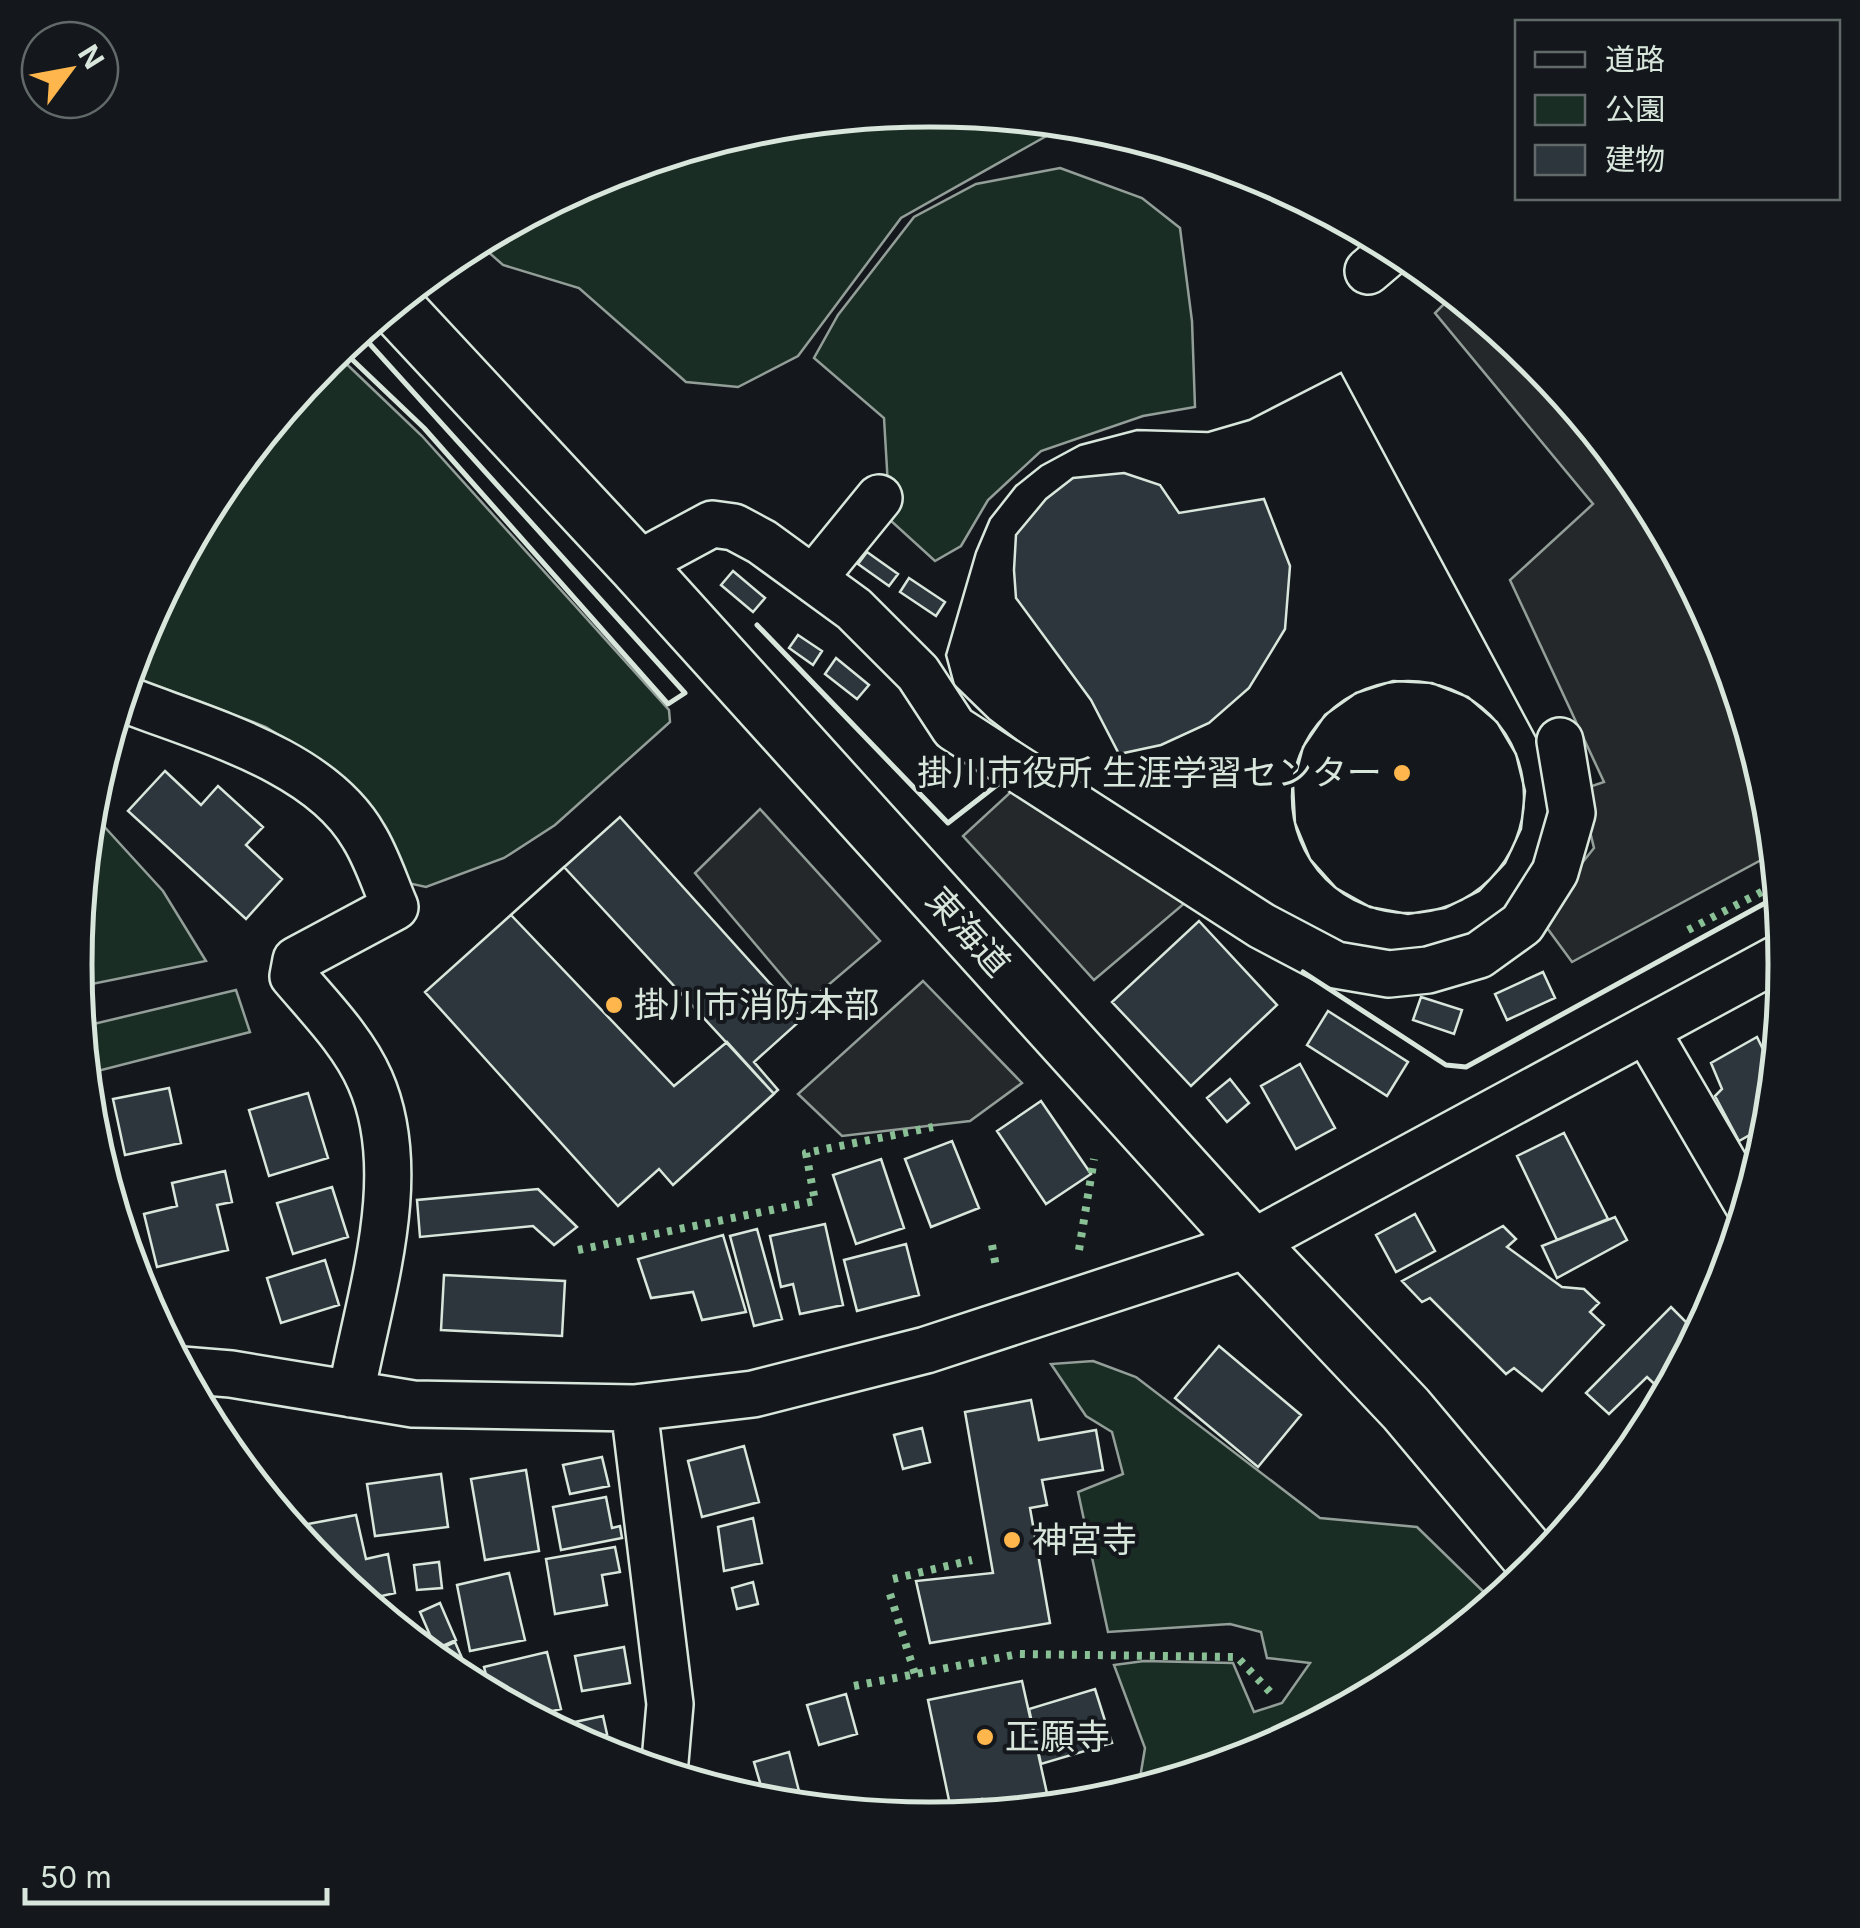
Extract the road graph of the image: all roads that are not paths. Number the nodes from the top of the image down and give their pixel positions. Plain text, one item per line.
1 (402, 314) edge
2 (879, 498) dead end
3 (636, 566) junction
4 (814, 580) junction
5 (135, 703) edge
6 (1560, 742) dead end
7 (1768, 964) edge
8 (1646, 1030) junction
9 (1737, 1187) edge
10 (1250, 1244) junction
11 (199, 1371) edge
12 (352, 1394) junction
13 (634, 1408) junction
14 (1526, 1551) edge
15 (665, 1758) edge

1 - 3 main road, 東海道
2 - 4 street
3 - 4 street
3 - 10 main road, 東海道
4 - 6 street
5 - 12 street
7 - 8 street
8 - 9 street
8 - 10 street
10 - 13 street
10 - 14 main road, 東海道
11 - 12 street
12 - 13 street
13 - 15 street

